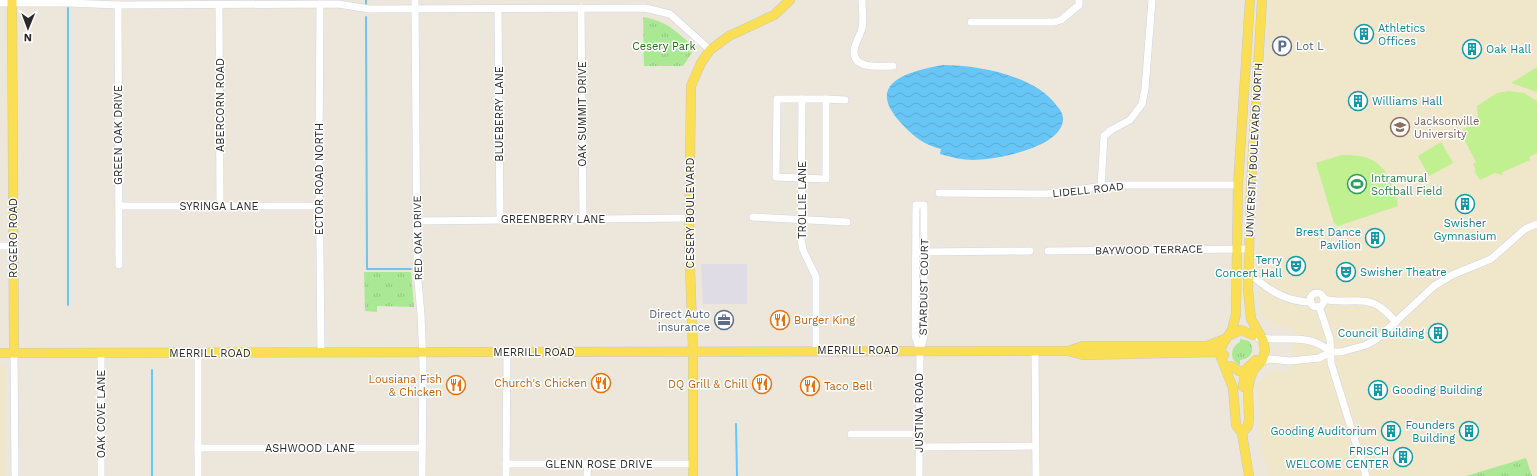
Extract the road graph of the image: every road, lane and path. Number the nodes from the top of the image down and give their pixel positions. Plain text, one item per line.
1 (415, 0) edge
2 (790, 0) edge
3 (862, 0) edge
4 (1079, 0) edge
5 (1152, 0) edge
6 (1250, 0) edge
7 (1262, 0) edge
8 (12, 1) edge
9 (0, 3) edge
10 (320, 4) junction
11 (118, 5) junction
12 (219, 5) junction
13 (581, 8) junction
14 (415, 9) junction
15 (498, 9) junction
16 (972, 22) dead end
17 (710, 50) junction
18 (893, 66) dead end
19 (1244, 83) junction
20 (1257, 84) junction
21 (802, 99) junction
22 (826, 99) junction
23 (844, 100) dead end
24 (802, 178) junction
25 (1238, 185) junction
26 (1101, 186) junction
27 (939, 192) dead end
28 (119, 206) junction
29 (220, 206) junction
30 (320, 206) junction
31 (753, 217) dead end
32 (689, 218) junction
33 (583, 219) junction
34 (500, 220) junction
35 (802, 220) junction
36 (417, 221) junction
37 (847, 222) dead end
38 (1537, 224) edge
39 (0, 246) edge
40 (13, 246) junction
41 (1236, 249) junction
42 (1249, 249) junction
43 (1030, 251) dead end
44 (1048, 251) dead end
45 (915, 252) junction
46 (925, 252) junction
47 (119, 265) dead end
48 (1248, 272) junction
49 (1324, 300) junction
50 (1311, 302) junction
51 (1319, 306) junction
52 (1396, 322) junction
53 (1231, 335) junction
54 (1257, 337) junction
55 (816, 350) junction
56 (692, 351) junction
57 (920, 351) junction
58 (1035, 351) junction
59 (1068, 351) junction
60 (198, 352) junction
61 (423, 352) junction
62 (507, 352) junction
63 (1331, 352) junction
64 (0, 353) edge
65 (14, 353) junction
66 (101, 353) junction
67 (321, 353) junction
68 (1225, 360) junction
69 (1261, 362) junction
70 (1249, 371) junction
71 (1245, 429) junction
72 (851, 434) dead end
73 (919, 434) junction
74 (1035, 446) junction
75 (919, 447) junction
76 (198, 448) junction
77 (422, 448) junction
78 (506, 464) junction
79 (588, 464) junction
80 (692, 464) junction
81 (15, 476) edge
82 (101, 476) edge
83 (198, 476) edge
84 (422, 476) edge
85 (506, 476) edge
86 (587, 476) edge
87 (693, 476) edge
88 (919, 476) edge
89 (1036, 476) edge
90 (1249, 476) edge
91 (1366, 476) edge

1 - 14 street, RED OAK DRIVE
2 - 17 main road, CESERY BOULEVARD
3 - 18 street
4 - 16 street
5 - 26 street
6 - 19 main road, UNIVERSITY BOULEVARD NORTH
7 - 20 main road, UNIVERSITY BOULEVARD NORTH
8 - 9 street
8 - 11 street
8 - 40 main road, ROGERO ROAD
10 - 12 street
10 - 14 street
10 - 30 street, ECTOR ROAD NORTH
11 - 12 street
11 - 28 street, GREEN OAK DRIVE
12 - 29 street, ABERCORN ROAD
13 - 15 street
13 - 17 street
13 - 33 street, OAK SUMMIT DRIVE
14 - 15 street
14 - 36 street, RED OAK DRIVE
15 - 34 street, BLUEBERRY LANE
17 - 32 main road, CESERY BOULEVARD
19 - 20 main road
19 - 25 main road, UNIVERSITY BOULEVARD NORTH
20 - 42 main road, UNIVERSITY BOULEVARD NORTH
21 - 22 street
21 - 24 street, TROLLIE LANE
21 - 24 street
22 - 23 street
22 - 24 street
24 - 35 street, TROLLIE LANE
25 - 26 street, LIDELL ROAD
25 - 41 main road, UNIVERSITY BOULEVARD NORTH
26 - 27 street, LIDELL ROAD
28 - 29 street, SYRINGA LANE
28 - 47 street, GREEN OAK DRIVE
29 - 30 street, SYRINGA LANE
30 - 67 street, ECTOR ROAD NORTH
31 - 35 street
32 - 33 street, GREENBERRY LANE
32 - 56 main road, CESERY BOULEVARD
33 - 34 street, GREENBERRY LANE
34 - 36 street, GREENBERRY LANE
35 - 37 street
35 - 55 street, TROLLIE LANE
36 - 61 street, RED OAK DRIVE
38 - 52 street
39 - 40 street
40 - 65 main road, ROGERO ROAD
41 - 42 street, BAYWOOD TERRACE
41 - 44 street, BAYWOOD TERRACE
41 - 53 main road, UNIVERSITY BOULEVARD NORTH
42 - 48 main road, UNIVERSITY BOULEVARD NORTH
43 - 46 street
45 - 46 street
45 - 46 street, STARDUST COURT
45 - 57 street, STARDUST COURT
46 - 57 street, STARDUST COURT
48 - 50 street
48 - 54 main road, UNIVERSITY BOULEVARD NORTH
49 - 50 street
49 - 51 street
49 - 52 street
50 - 51 street
51 - 63 street
52 - 63 street
53 - 54 main road
53 - 59 main road, MERRILL ROAD
53 - 68 main road
53 - 68 main road
54 - 63 street
54 - 69 main road
54 - 70 main road
55 - 56 main road, MERRILL ROAD
55 - 57 main road, MERRILL ROAD
56 - 62 main road, MERRILL ROAD
56 - 80 main road, CESERY BOULEVARD
57 - 58 main road, MERRILL ROAD
57 - 73 street, JUSTINA ROAD
58 - 59 main road, MERRILL ROAD
58 - 74 street
59 - 68 main road, MERRILL ROAD
60 - 66 main road, MERRILL ROAD
60 - 67 main road, MERRILL ROAD
60 - 76 street
61 - 62 main road, MERRILL ROAD
61 - 67 main road, MERRILL ROAD
61 - 77 street, RED OAK DRIVE
62 - 78 street
63 - 69 street
63 - 91 street
64 - 65 main road, MERRILL ROAD
65 - 66 main road, MERRILL ROAD
65 - 81 street, ROGERO ROAD
66 - 82 street, OAK COVE LANE
68 - 70 main road
68 - 71 main road
69 - 70 main road
70 - 71 main road
71 - 90 main road
72 - 73 street
73 - 75 street, JUSTINA ROAD
74 - 75 street
74 - 89 street
75 - 88 street, JUSTINA ROAD
76 - 77 street, ASHWOOD LANE
76 - 83 street
77 - 84 street, RED OAK DRIVE
78 - 79 street, GLENN ROSE DRIVE
78 - 85 street
79 - 80 street, GLENN ROSE DRIVE
79 - 86 street
80 - 87 main road, CESERY BOULEVARD

